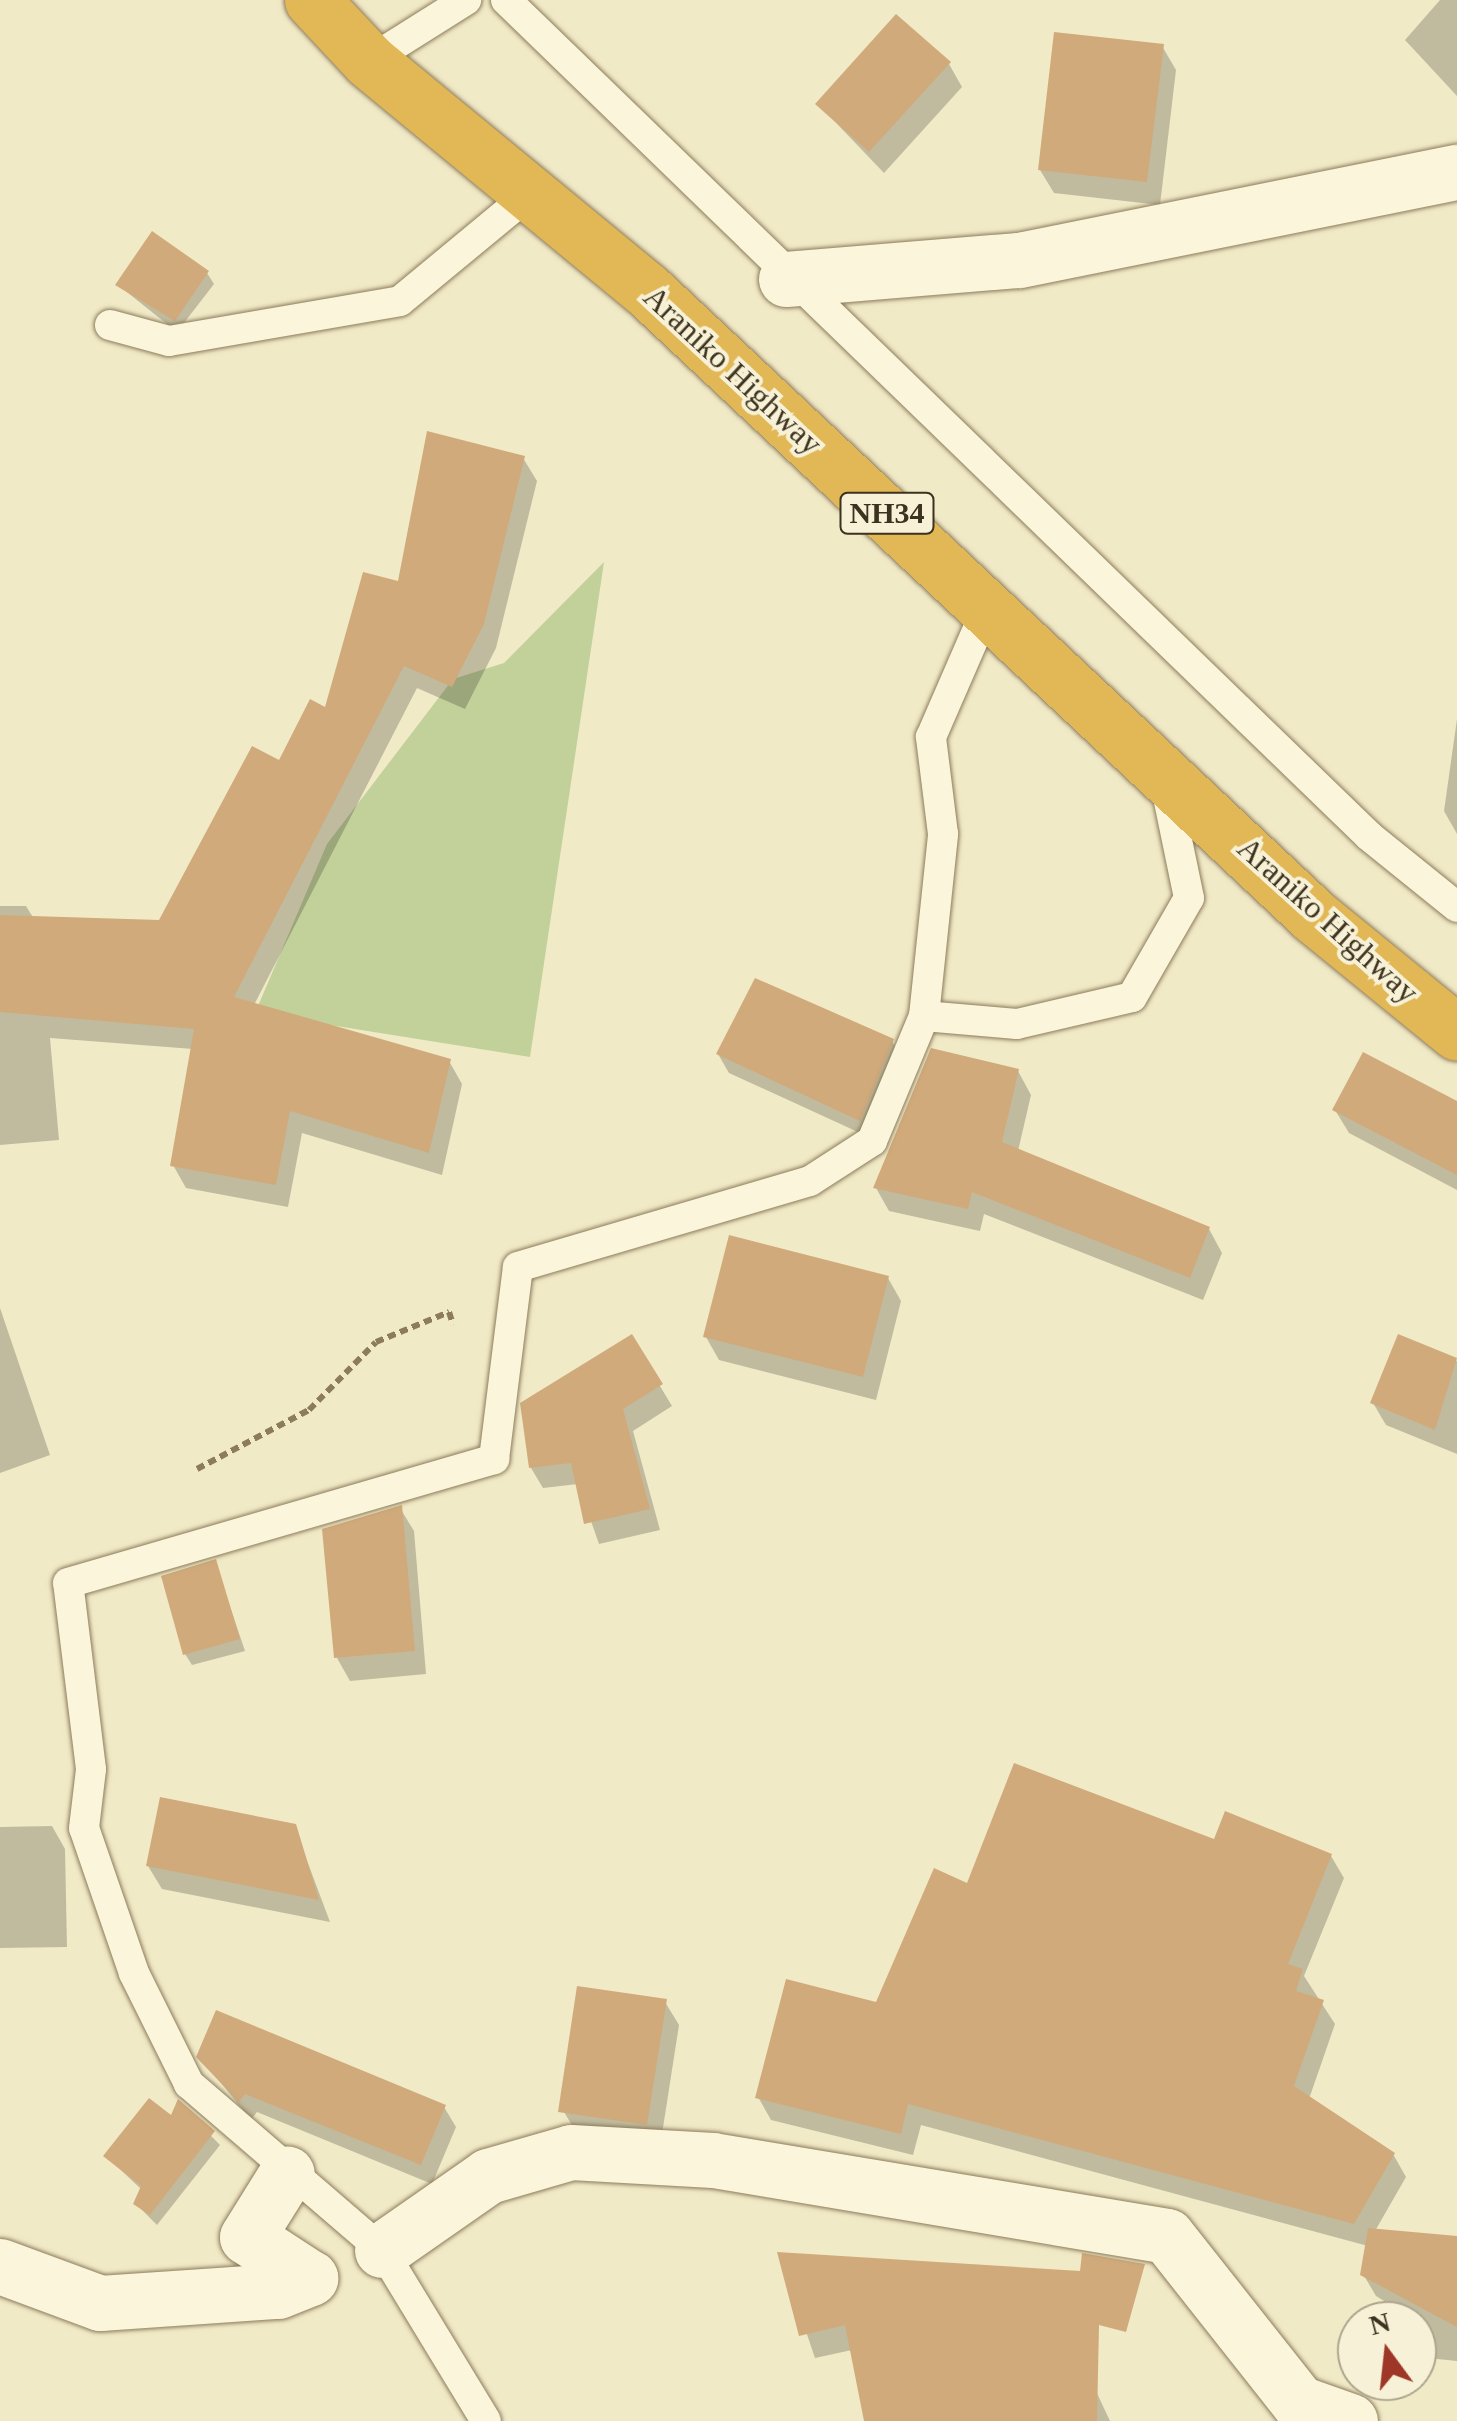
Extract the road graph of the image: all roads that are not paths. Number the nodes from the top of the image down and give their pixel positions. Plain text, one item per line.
1 (312, 0) edge
2 (466, 0) edge
3 (506, 0) edge
4 (369, 61) junction
5 (1457, 172) edge
6 (534, 190) junction
7 (786, 279) junction
8 (110, 325) dead end
9 (988, 606) junction
10 (1160, 762) junction
11 (1457, 907) edge
12 (924, 1016) junction
13 (1457, 1032) edge
14 (287, 2173) junction
15 (382, 2250) junction
16 (0, 2266) edge
17 (486, 2421) edge
18 (1350, 2421) edge

1 - 4 highway, Araniko Highway / NH34
2 - 4 lane
3 - 7 lane
4 - 6 highway, Araniko Highway / NH34
5 - 7 street
6 - 8 lane
6 - 9 highway, Araniko Highway / NH34
7 - 11 lane
9 - 10 highway, Araniko Highway / NH34
9 - 12 lane
10 - 12 lane
10 - 13 highway, Araniko Highway / NH34
12 - 14 lane
14 - 15 lane
14 - 16 street
15 - 17 lane
15 - 18 street

